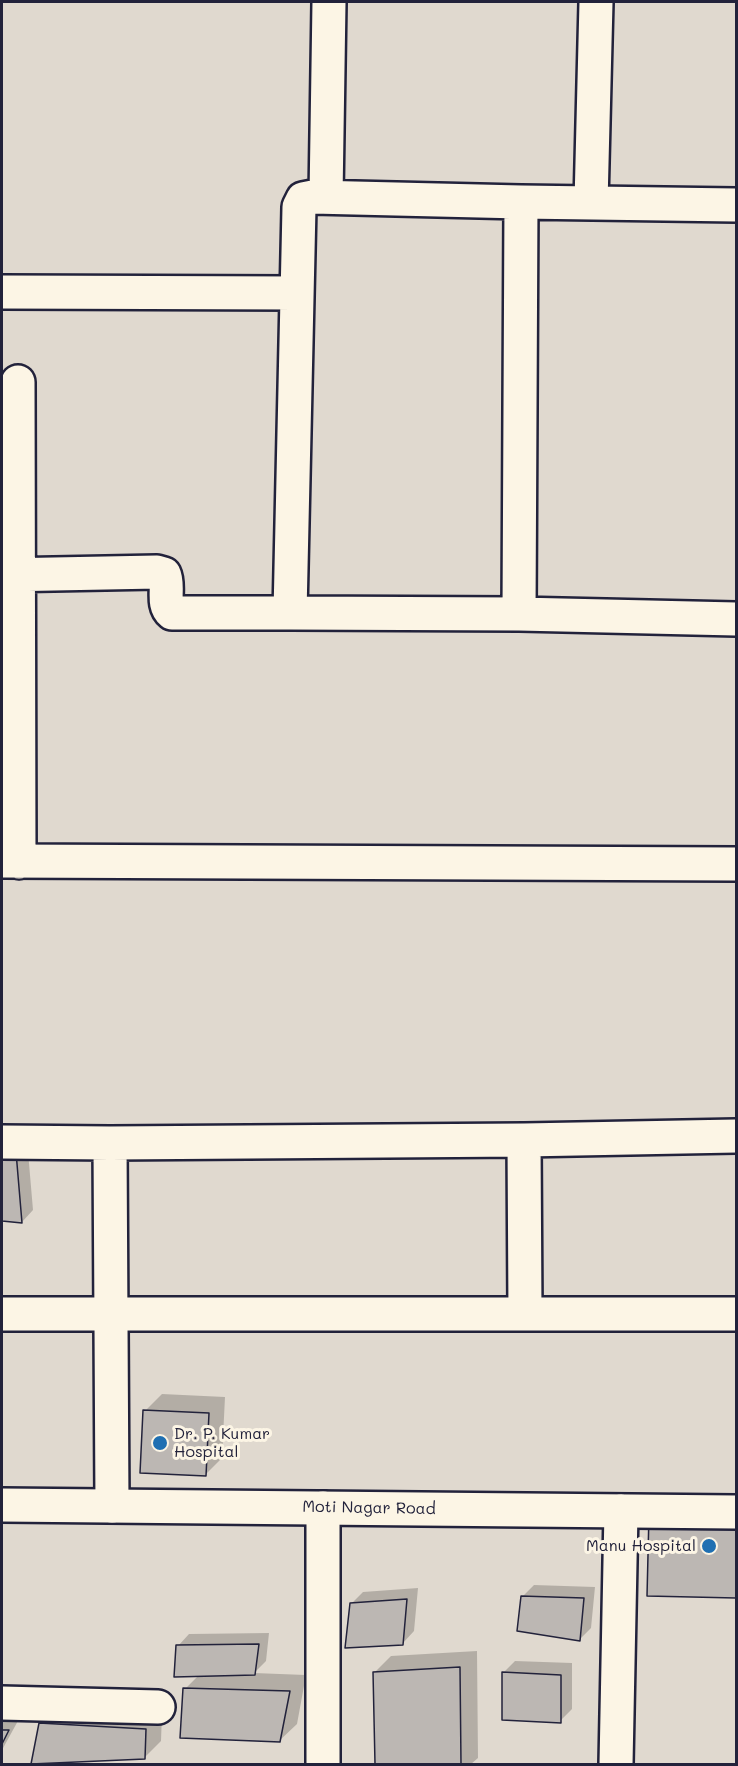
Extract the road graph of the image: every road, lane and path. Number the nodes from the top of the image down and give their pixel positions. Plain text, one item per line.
1 (329, 2) edge
2 (596, 2) edge
3 (326, 197) junction
4 (521, 202) junction
5 (591, 203) junction
6 (736, 205) edge
7 (2, 292) edge
8 (297, 293) junction
9 (18, 381) dead end
10 (9, 575) edge
11 (290, 613) junction
12 (519, 614) junction
13 (736, 618) edge
14 (10, 861) edge
15 (736, 864) edge
16 (736, 1136) edge
17 (524, 1140) junction
18 (2, 1143) edge
19 (111, 1143) junction
20 (2, 1314) edge
21 (112, 1314) junction
22 (525, 1314) junction
23 (736, 1314) edge
24 (2, 1505) edge
25 (112, 1506) junction
26 (323, 1508) junction
27 (621, 1511) junction
28 (736, 1512) edge
29 (2, 1703) edge
30 (158, 1707) dead end
31 (323, 1764) edge
32 (616, 1764) edge

1 - 3 street
2 - 5 street
3 - 4 street
3 - 8 street
4 - 5 street
4 - 12 street
5 - 6 street
7 - 8 street
8 - 11 street
9 - 10 street
10 - 11 street
10 - 14 street
11 - 12 street
12 - 13 street
14 - 15 street
16 - 17 street
17 - 19 street
17 - 22 street
18 - 19 street
19 - 21 street
20 - 21 street
21 - 22 street
21 - 25 street
22 - 23 street
24 - 25 street, Moti Nagar Road
25 - 26 street, Moti Nagar Road
26 - 27 street, Moti Nagar Road
26 - 31 street
27 - 28 street, Moti Nagar Road
27 - 32 street
29 - 30 street

